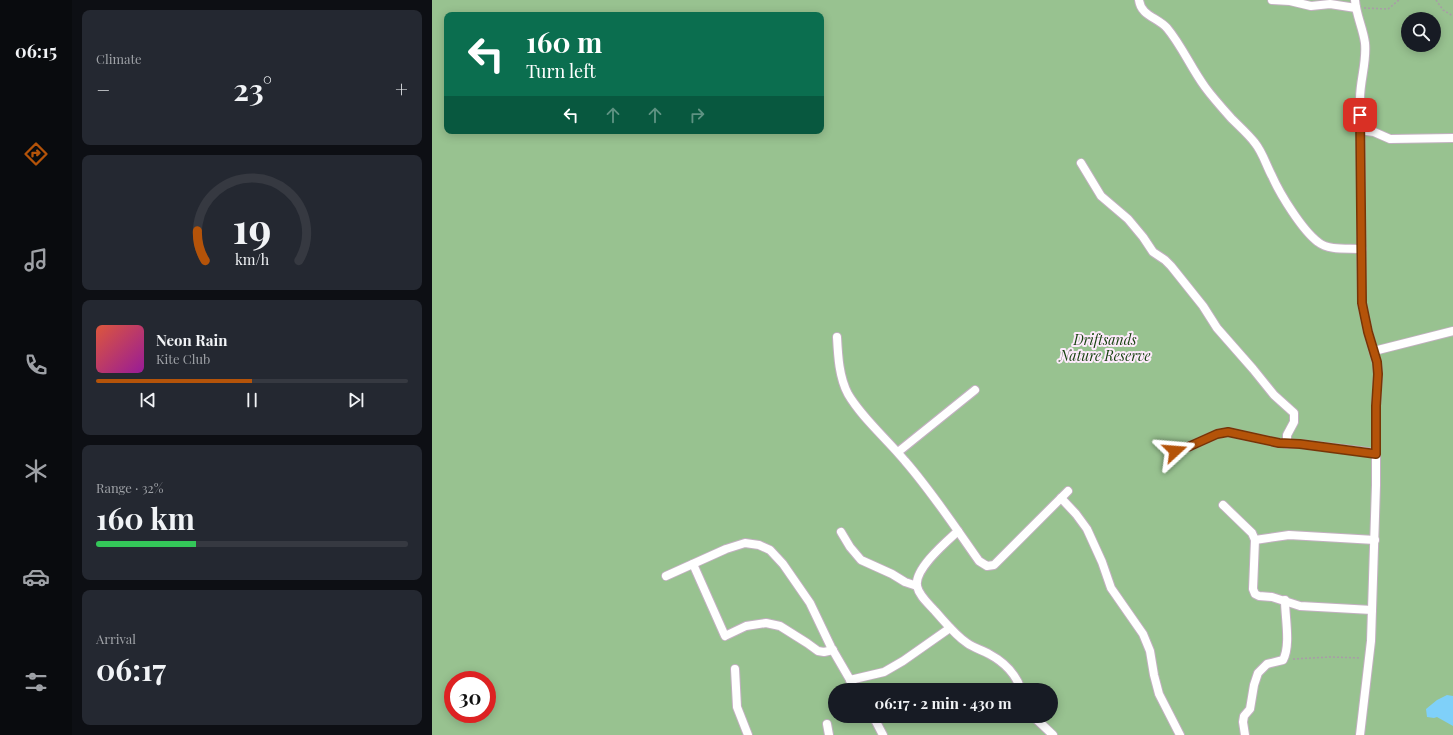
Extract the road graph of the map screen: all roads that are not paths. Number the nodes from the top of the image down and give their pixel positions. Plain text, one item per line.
1 (1139, 0) edge
2 (1272, 0) edge
3 (1355, 4) edge
4 (1360, 130) junction
5 (1453, 138) edge
6 (1081, 163) dead end
7 (1362, 249) junction
8 (1453, 331) edge
9 (837, 338) dead end
10 (1374, 351) junction
11 (975, 390) dead end
12 (1287, 444) junction
13 (1175, 451) dead end
14 (898, 452) junction
15 (1376, 454) junction
16 (1068, 491) dead end
17 (1061, 498) junction
18 (1223, 505) dead end
19 (958, 531) junction
20 (841, 532) dead end
21 (1255, 540) junction
22 (1374, 540) junction
23 (693, 564) junction
24 (666, 576) dead end
25 (917, 586) junction
26 (1285, 600) junction
27 (1372, 610) junction
28 (950, 628) junction
29 (833, 650) junction
30 (735, 669) dead end
31 (850, 680) junction
32 (852, 683) edge
33 (1018, 683) edge
34 (877, 723) edge
35 (1040, 723) edge
36 (827, 724) dead end
37 (748, 735) edge
38 (829, 735) edge
39 (883, 735) edge
40 (1053, 735) edge
41 (1180, 735) edge
42 (1245, 735) edge
43 (1360, 735) edge

1 - 7 street
2 - 3 street
3 - 4 street
4 - 5 street
4 - 7 street
6 - 12 street
7 - 10 street
8 - 10 street
9 - 14 street
10 - 15 street
11 - 14 street
12 - 13 street
12 - 15 street
14 - 19 street
15 - 22 street
16 - 17 street
17 - 19 street
17 - 41 street
18 - 21 street
19 - 25 street
20 - 25 street
21 - 22 street
21 - 26 street
22 - 27 street
23 - 24 street
23 - 29 street
23 - 29 street
25 - 28 street
26 - 27 street
26 - 42 street
27 - 43 street
28 - 31 street
28 - 33 street
29 - 31 street
30 - 37 street
31 - 32 street
34 - 39 street
35 - 40 street
36 - 38 street

